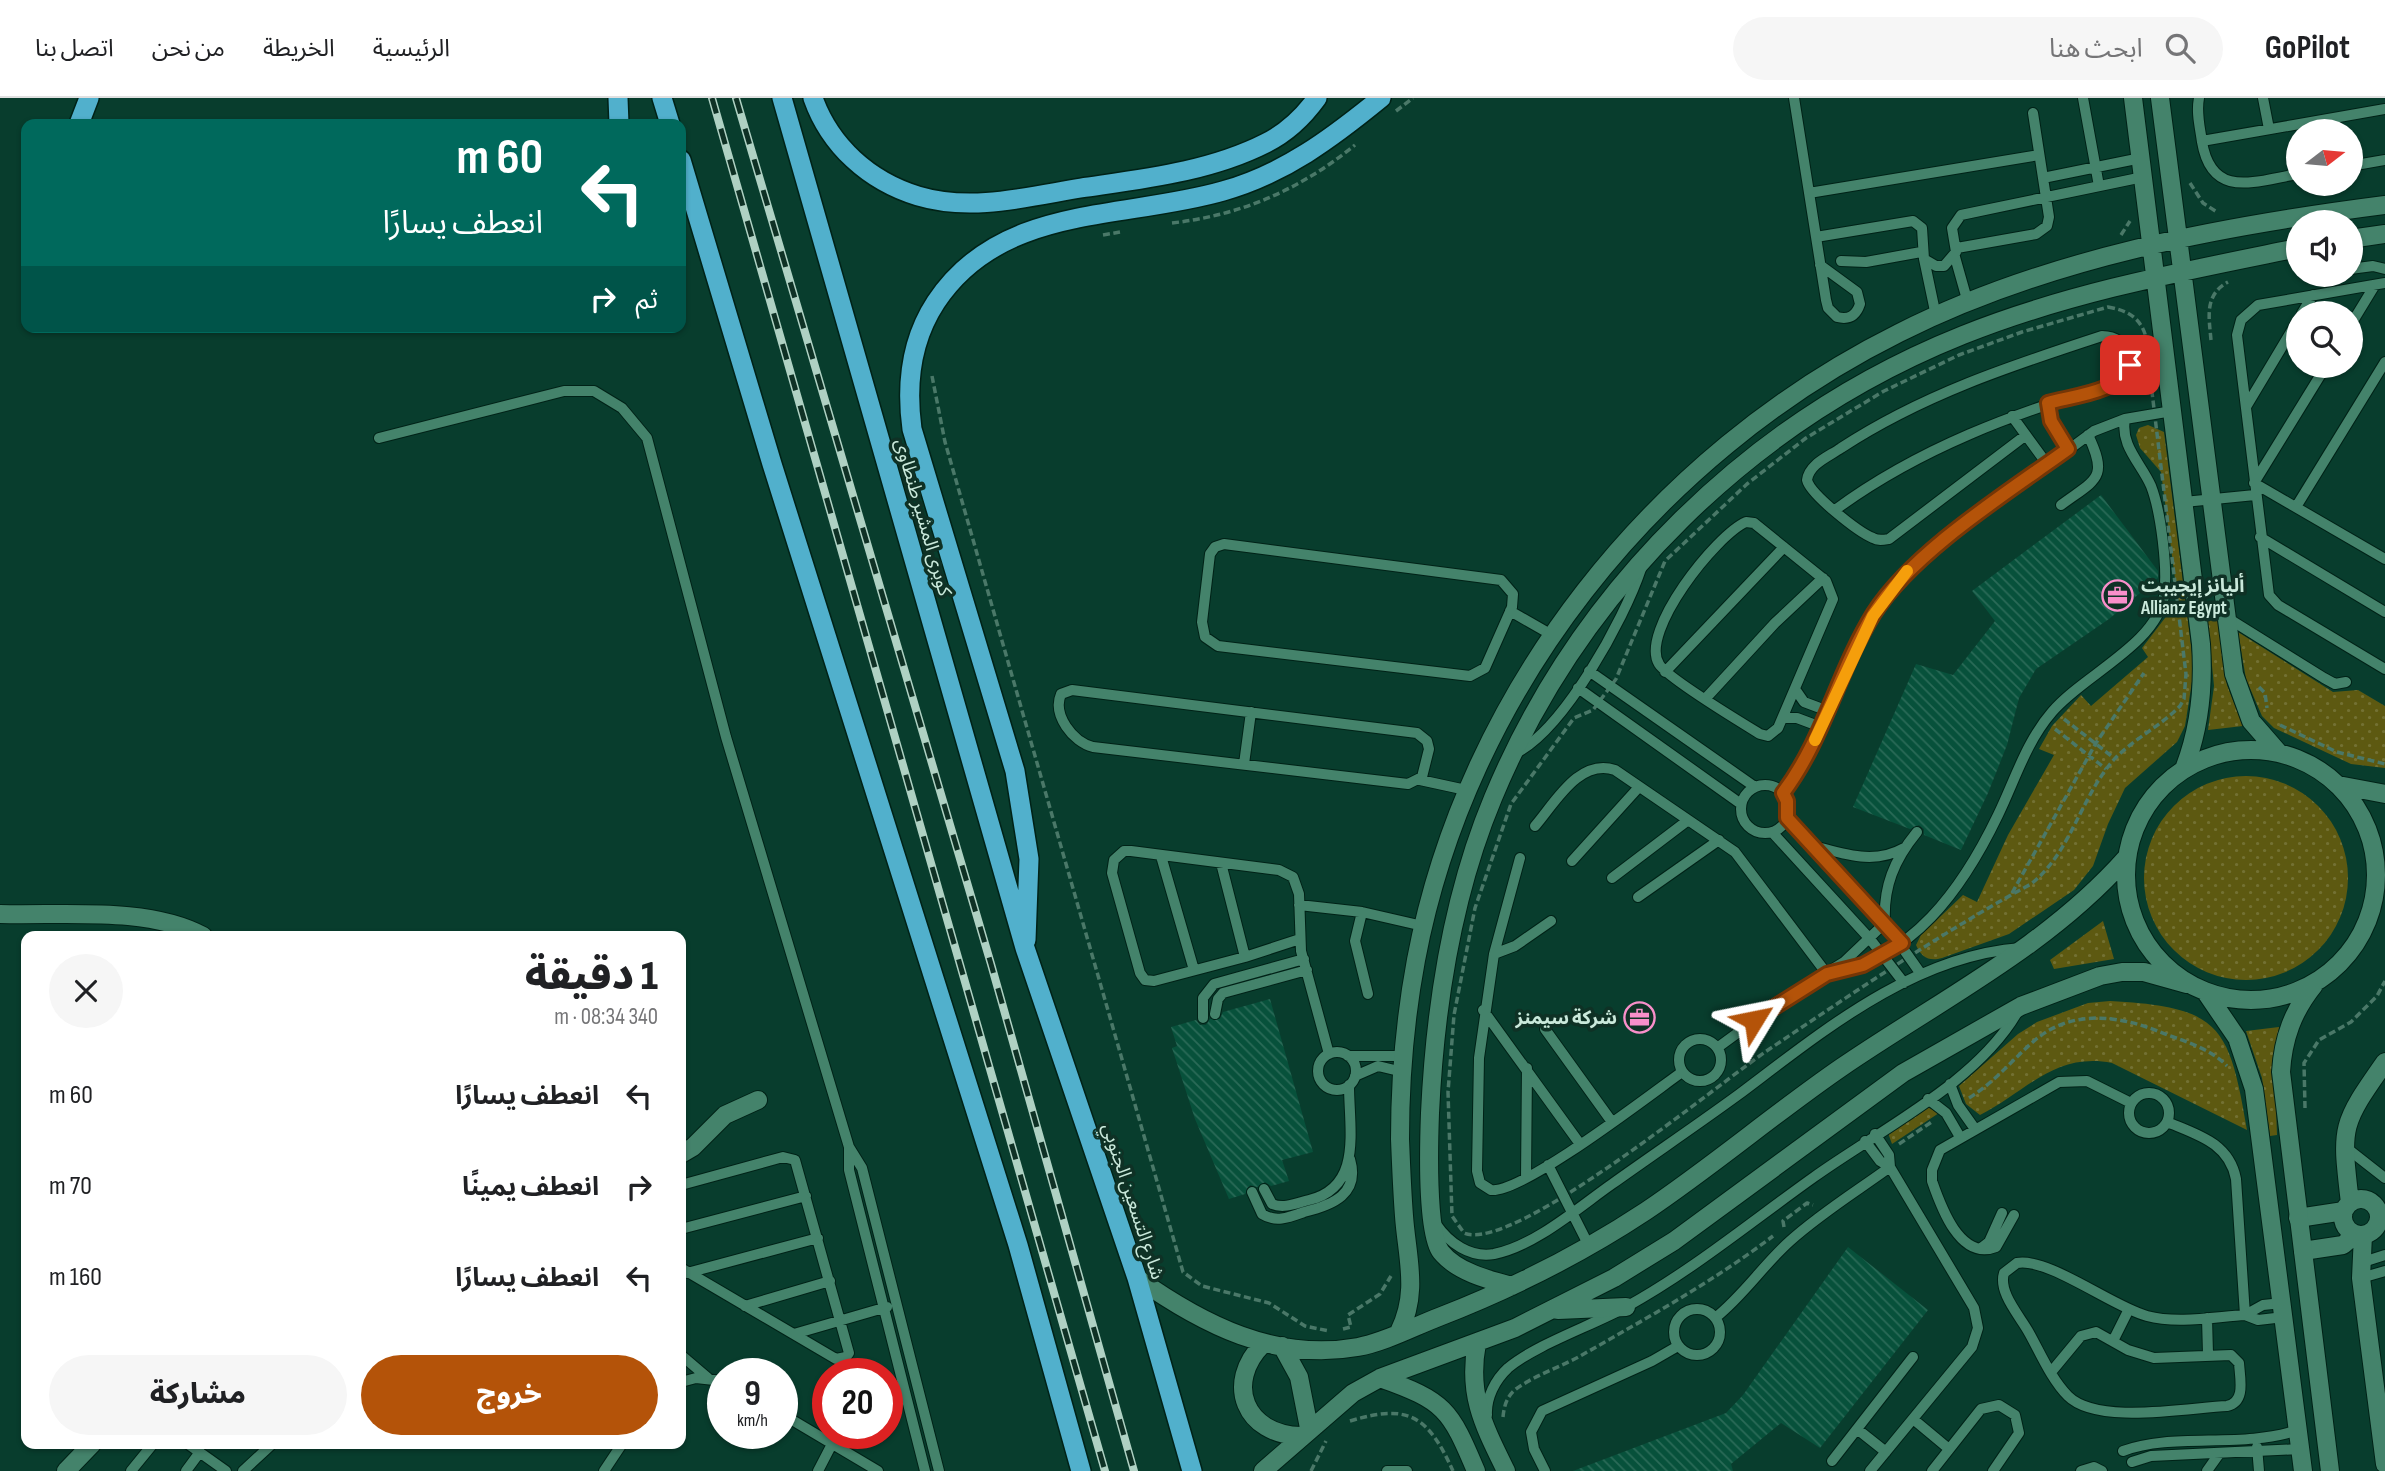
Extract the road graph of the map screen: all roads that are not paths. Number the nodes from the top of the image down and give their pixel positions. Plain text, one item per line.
1 (89, 98) edge
2 (618, 98) edge
3 (662, 98) edge
4 (782, 98) edge
5 (813, 98) edge
6 (1317, 98) edge
7 (1381, 98) edge
8 (1794, 98) edge
9 (2083, 98) edge
10 (2133, 98) edge
11 (2160, 98) edge
12 (2199, 98) edge
13 (2263, 98) edge
14 (2385, 109) edge
15 (2033, 113) dead end
16 (81, 119) edge
17 (619, 119) edge
18 (668, 119) edge
19 (2269, 130) junction
20 (2202, 141) junction
21 (2039, 155) junction
22 (2141, 158) junction
23 (2385, 160) edge
24 (2363, 164) edge
25 (2095, 167) junction
26 (2286, 176) edge
27 (686, 177) edge
28 (2143, 177) junction
29 (2042, 178) junction
30 (2099, 186) junction
31 (1809, 193) junction
32 (2046, 198) junction
33 (2385, 205) edge
34 (2385, 234) edge
35 (1816, 237) junction
36 (2363, 237) edge
37 (2179, 240) junction
38 (2152, 247) junction
39 (2286, 251) edge
40 (1956, 252) junction
41 (1923, 255) junction
42 (1841, 261) dead end
43 (1820, 265) junction
44 (2363, 267) edge
45 (2385, 269) edge
46 (2183, 272) junction
47 (2155, 278) junction
48 (2380, 284) edge
49 (2313, 295) junction
50 (2309, 301) edge
51 (1968, 303) junction
52 (2363, 308) edge
53 (1936, 316) junction
54 (2286, 340) edge
55 (2385, 362) edge
56 (2319, 378) edge
57 (2048, 403) junction
58 (2245, 408) junction
59 (2172, 411) junction
60 (2012, 416) junction
61 (2125, 419) junction
62 (2026, 435) junction
63 (2088, 435) junction
64 (379, 438) dead end
65 (2068, 449) junction
66 (2048, 464) junction
67 (2254, 483) junction
68 (2255, 495) junction
69 (2211, 498) junction
70 (2184, 502) junction
71 (2062, 505) dead end
72 (2296, 507) junction
73 (1835, 510) junction
74 (2260, 537) junction
75 (1784, 547) junction
76 (1645, 558) junction
77 (2385, 559) edge
78 (1823, 578) junction
79 (1510, 611) junction
80 (2385, 612) edge
81 (2226, 616) junction
82 (1552, 635) junction
83 (2385, 669) edge
84 (1589, 671) junction
85 (1665, 672) junction
86 (2346, 682) dead end
87 (1578, 688) junction
88 (1795, 689) junction
89 (1706, 698) junction
90 (1828, 711) junction
91 (1251, 712) junction
92 (1783, 718) junction
93 (1821, 727) junction
94 (1488, 744) junction
95 (2278, 752) junction
96 (1512, 755) junction
97 (1244, 764) junction
98 (2184, 769) junction
99 (1420, 780) junction
100 (2338, 785) junction
101 (1639, 787) junction
102 (1755, 787) junction
103 (1466, 790) junction
104 (1783, 793) junction
105 (2385, 794) edge
106 (1741, 804) junction
107 (1787, 818) junction
108 (1687, 821) junction
109 (1535, 826) dead end
110 (1772, 832) junction
111 (1917, 832) dead end
112 (1719, 840) junction
113 (1813, 846) junction
114 (1904, 848) junction
115 (1161, 856) junction
116 (1520, 858) dead end
117 (2126, 858) junction
118 (1572, 861) dead end
119 (1221, 863) junction
120 (1612, 878) dead end
121 (2380, 892) edge
122 (1638, 897) dead end
123 (1299, 905) junction
124 (1362, 912) junction
125 (0, 914) edge
126 (1551, 920) dead end
127 (1885, 923) junction
128 (1423, 926) junction
129 (192, 931) edge
130 (1300, 939) junction
131 (1870, 939) junction
132 (1902, 943) junction
133 (2028, 947) junction
134 (1025, 948) junction
135 (1494, 954) junction
136 (1884, 955) junction
137 (1245, 957) junction
138 (1305, 965) junction
139 (1194, 971) junction
140 (1827, 974) junction
141 (1921, 974) junction
142 (1904, 983) junction
143 (2187, 984) junction
144 (2315, 984) junction
145 (1368, 994) dead end
146 (2207, 994) junction
147 (2021, 1006) junction
148 (1483, 1010) junction
149 (1215, 1014) dead end
150 (1203, 1017) dead end
151 (1545, 1029) dead end
152 (1717, 1048) junction
153 (1329, 1054) junction
154 (1348, 1056) junction
155 (2385, 1062) edge
156 (1403, 1064) junction
157 (1527, 1068) junction
158 (1682, 1072) junction
159 (1352, 1081) junction
160 (1950, 1084) junction
161 (1928, 1099) junction
162 (758, 1100) dead end
163 (2131, 1103) junction
164 (1612, 1122) junction
165 (2167, 1122) junction
166 (1975, 1129) junction
167 (1875, 1134) junction
168 (1960, 1137) junction
169 (1865, 1141) junction
170 (1580, 1144) junction
171 (2344, 1146) junction
172 (849, 1147) junction
173 (686, 1151) edge
174 (1349, 1155) junction
175 (1548, 1165) junction
176 (1890, 1167) junction
177 (1526, 1178) junction
178 (2385, 1178) edge
179 (686, 1184) edge
180 (1264, 1189) dead end
181 (1252, 1192) dead end
182 (806, 1196) junction
183 (2347, 1207) junction
184 (2002, 1213) dead end
185 (1572, 1214) junction
186 (1433, 1215) junction
187 (2014, 1216) dead end
188 (2298, 1218) junction
189 (2382, 1219) edge
190 (686, 1227) edge
191 (2359, 1235) junction
192 (818, 1238) junction
193 (1588, 1246) junction
194 (1979, 1249) junction
195 (2303, 1251) junction
196 (2385, 1255) edge
197 (686, 1271) edge
198 (2360, 1271) junction
199 (2385, 1271) edge
200 (686, 1272) edge
201 (1137, 1278) junction
202 (830, 1281) junction
203 (1511, 1286) junction
204 (897, 1304) junction
205 (745, 1306) junction
206 (1626, 1307) junction
207 (884, 1308) junction
208 (2129, 1309) junction
209 (2283, 1310) junction
210 (1551, 1311) junction
211 (2245, 1315) junction
212 (1715, 1318) junction
213 (2207, 1318) junction
214 (841, 1321) junction
215 (1399, 1332) junction
216 (794, 1334) junction
217 (2113, 1341) junction
218 (1477, 1343) junction
219 (1263, 1344) junction
220 (1282, 1346) junction
221 (1678, 1346) junction
222 (2208, 1354) junction
223 (1913, 1357) dead end
224 (686, 1359) edge
225 (2052, 1371) junction
226 (707, 1377) edge
227 (707, 1378) edge
228 (1380, 1378) junction
229 (686, 1381) edge
230 (1913, 1419) junction
231 (1857, 1429) junction
232 (2298, 1430) junction
233 (1305, 1432) junction
234 (1490, 1440) junction
235 (2257, 1446) junction
236 (87, 1449) edge
237 (149, 1449) edge
238 (196, 1449) edge
239 (267, 1449) edge
240 (619, 1449) edge
241 (829, 1449) edge
242 (841, 1449) edge
243 (1949, 1449) junction
244 (2300, 1449) junction
245 (2123, 1451) dead end
246 (200, 1452) junction
247 (1886, 1452) junction
248 (2219, 1454) junction
249 (1832, 1461) dead end
250 (2132, 1462) dead end
251 (2385, 1464) edge
252 (66, 1471) edge
253 (131, 1471) edge
254 (186, 1471) edge
255 (226, 1471) edge
256 (243, 1471) edge
257 (604, 1471) edge
258 (818, 1471) edge
259 (878, 1471) edge
260 (925, 1471) edge
261 (939, 1471) edge
262 (1081, 1471) edge
263 (1192, 1471) edge
264 (1263, 1471) edge
265 (1387, 1471) edge
266 (1406, 1471) edge
267 (1476, 1471) edge
268 (1506, 1471) edge
269 (1545, 1471) edge
270 (1870, 1471) edge
271 (1932, 1471) edge
272 (1993, 1471) edge
273 (2081, 1471) edge
274 (2102, 1471) edge
275 (2207, 1471) edge
276 (2259, 1471) edge
277 (2303, 1471) edge
278 (2330, 1471) edge

1 - 16 highway
2 - 17 highway
3 - 18 highway
4 - 134 highway, كوبرى المشير طنطاوى
5 - 6 highway
7 - 134 highway
8 - 31 lane
9 - 25 lane
10 - 22 street
11 - 37 street
12 - 20 lane
13 - 19 lane
14 - 19 lane
15 - 21 lane
19 - 20 lane
20 - 26 lane
21 - 29 lane
21 - 31 lane
22 - 25 lane
22 - 28 street
23 - 24 lane
25 - 29 lane
25 - 30 lane
27 - 262 highway
28 - 30 lane
28 - 38 street
29 - 32 lane
30 - 32 lane
31 - 35 lane
32 - 40 lane
32 - 40 lane
33 - 37 street
34 - 36 street
35 - 41 lane
35 - 43 lane
37 - 38 street
37 - 46 street
38 - 47 street
38 - 51 street
39 - 46 street
40 - 41 lane
40 - 51 lane
41 - 42 lane
41 - 53 lane
43 - 43 lane
44 - 45 lane
46 - 47 street
46 - 69 street
47 - 59 street
47 - 76 street
48 - 49 lane
48 - 52 lane
49 - 50 lane
49 - 58 lane
51 - 53 street
53 - 82 street
54 - 58 lane
55 - 72 lane
56 - 67 lane
57 - 60 lane
57 - 65 lane
57 - 73 lane
58 - 67 lane
59 - 61 lane
59 - 70 street
60 - 62 lane
60 - 73 lane
61 - 63 lane
61 - 132 lane
62 - 66 lane
62 - 73 lane
63 - 65 lane
63 - 71 lane
64 - 172 lane
65 - 66 lane
66 - 90 lane
67 - 68 lane
67 - 72 lane
68 - 69 lane
68 - 74 lane
69 - 70 lane
69 - 81 street
70 - 98 street
72 - 77 lane
74 - 80 lane
74 - 83 lane
75 - 78 lane
75 - 85 lane
75 - 85 lane
76 - 84 lane
76 - 96 street
78 - 88 lane
78 - 89 lane
79 - 79 lane
79 - 82 lane
81 - 86 lane
81 - 95 street
82 - 94 street
84 - 87 lane
84 - 102 lane
85 - 89 lane
87 - 96 lane
87 - 106 lane
88 - 90 lane
88 - 92 lane
89 - 92 lane
90 - 93 lane
91 - 97 lane
91 - 97 lane
91 - 99 lane
92 - 93 lane
93 - 104 lane
94 - 96 street
94 - 103 street
95 - 98 street
95 - 100 street
96 - 186 street
97 - 99 lane
98 - 117 street
99 - 103 lane
100 - 105 street
100 - 121 street
101 - 108 lane
101 - 109 lane
101 - 118 lane
102 - 104 lane
102 - 106 lane
103 - 128 street
104 - 107 lane
106 - 110 lane
107 - 110 lane
107 - 113 lane
108 - 112 lane
108 - 120 lane
110 - 131 lane
111 - 114 lane
112 - 122 lane
112 - 140 lane
113 - 114 lane
113 - 127 lane
114 - 127 lane
115 - 119 lane
115 - 139 lane
115 - 139 lane
116 - 135 lane
117 - 133 street
117 - 143 street
119 - 123 lane
119 - 137 lane
121 - 144 street
123 - 124 lane
123 - 130 lane
124 - 128 lane
124 - 145 lane
125 - 129 street
126 - 135 lane
127 - 131 lane
127 - 132 lane
128 - 156 street
130 - 137 lane
130 - 138 lane
131 - 136 lane
131 - 140 lane
132 - 136 lane
132 - 141 lane
133 - 141 lane
133 - 193 street
134 - 201 highway, شارع التسعين الجنوبي
135 - 148 lane
136 - 140 lane
136 - 142 lane
137 - 139 lane
138 - 149 lane
138 - 150 lane
138 - 153 lane
140 - 152 lane
141 - 142 lane
142 - 185 lane
143 - 146 street
143 - 147 street
144 - 146 street
144 - 188 street
146 - 209 street
147 - 160 lane
147 - 210 street
148 - 157 lane
148 - 177 lane
151 - 164 lane
152 - 158 lane
152 - 158 lane
153 - 154 lane
153 - 159 lane
154 - 156 lane
154 - 159 lane
155 - 171 street
156 - 159 lane
156 - 215 street
157 - 170 lane
157 - 177 lane
158 - 164 lane
159 - 174 lane
160 - 161 lane
160 - 166 lane
161 - 167 lane
161 - 168 lane
162 - 173 street
163 - 165 lane
163 - 165 lane
163 - 166 lane
164 - 170 lane
165 - 211 lane
166 - 168 lane
167 - 169 lane
167 - 176 lane
168 - 194 lane
169 - 176 lane
169 - 206 lane
170 - 175 lane
171 - 178 lane
171 - 183 street
172 - 204 lane
172 - 207 lane
174 - 180 lane
174 - 181 lane
175 - 177 lane
175 - 185 lane
176 - 212 lane
176 - 230 lane
179 - 182 lane
182 - 190 lane
182 - 192 lane
183 - 188 street
183 - 189 street
183 - 191 street
184 - 194 lane
185 - 186 lane
185 - 193 lane
186 - 203 street
187 - 194 lane
188 - 195 street
189 - 191 street
191 - 195 street
191 - 198 street
192 - 197 lane
192 - 202 lane
193 - 203 street
195 - 278 street
196 - 198 lane
198 - 199 lane
198 - 251 street
200 - 205 lane
201 - 219 street
201 - 263 highway, شارع التسعين الجنوبي
202 - 205 lane
202 - 214 lane
203 - 215 street
204 - 207 lane
204 - 261 lane
205 - 216 lane
206 - 210 street
206 - 234 lane
207 - 214 lane
207 - 260 lane
208 - 213 lane
208 - 217 lane
208 - 225 lane
209 - 211 lane
209 - 232 street
210 - 218 street
211 - 213 lane
212 - 221 lane
212 - 221 lane
213 - 222 lane
214 - 216 lane
214 - 216 lane
215 - 220 street
217 - 222 lane
217 - 225 lane
218 - 228 street
218 - 234 street
219 - 220 street
219 - 233 street
220 - 233 street
221 - 269 lane
222 - 225 lane
223 - 231 lane
224 - 226 lane
227 - 229 lane
228 - 233 street
228 - 267 street
230 - 243 lane
230 - 247 lane
231 - 247 lane
231 - 249 lane
232 - 235 lane
232 - 244 street
233 - 264 street
234 - 268 street
235 - 244 lane
235 - 245 lane
235 - 248 lane
235 - 276 lane
236 - 252 street
237 - 253 lane
238 - 246 lane
239 - 256 lane
240 - 257 lane
241 - 258 lane
242 - 259 lane
243 - 271 lane
243 - 272 lane
244 - 277 street
246 - 254 lane
246 - 255 lane
247 - 270 lane
248 - 250 lane
248 - 275 lane
265 - 266 lane
273 - 274 lane

